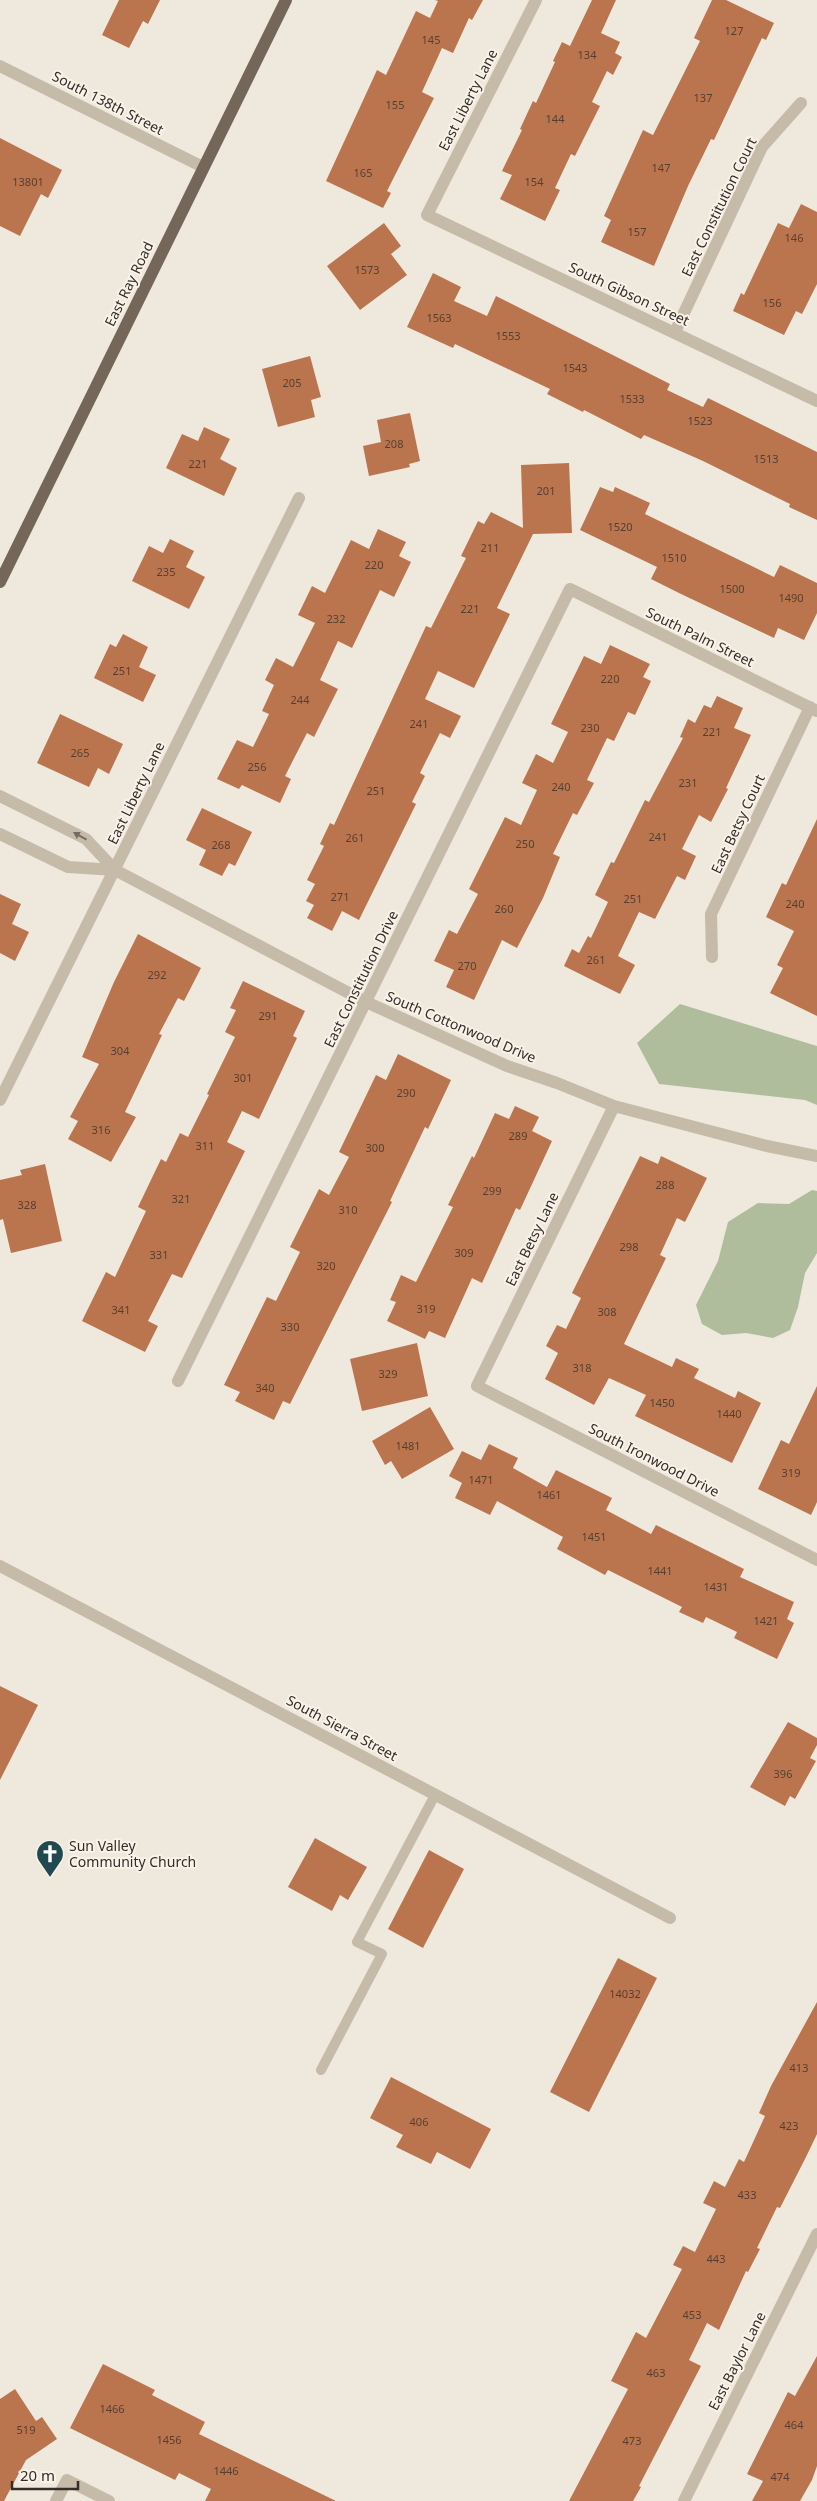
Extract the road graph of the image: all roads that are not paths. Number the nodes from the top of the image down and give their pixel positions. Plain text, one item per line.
1 (286, 0) edge
2 (536, 0) edge
3 (0, 66) edge
4 (801, 103) dead end
5 (204, 167) junction
6 (427, 214) joint
7 (675, 332) junction
8 (817, 401) edge
9 (299, 498) dead end
10 (0, 582) edge
11 (570, 589) joint
12 (813, 709) edge
13 (0, 796) edge
14 (0, 834) edge
15 (115, 870) junction
16 (712, 957) dead end
17 (366, 1002) junction
18 (0, 1100) edge
19 (614, 1106) junction
20 (817, 1156) edge
21 (178, 1382) dead end
22 (477, 1386) joint
23 (817, 1560) edge
24 (0, 1566) edge
25 (436, 1795) junction
26 (670, 1918) dead end
27 (321, 2070) dead end
28 (817, 2234) edge
29 (56, 2501) edge
30 (109, 2501) edge
31 (684, 2501) edge

1 - 5 main road, East Ray Road
2 - 6 street, East Liberty Lane
3 - 5 street, South 138th Street
4 - 7 street, East Constitution Court
5 - 10 main road, East Ray Road
6 - 7 street, South Gibson Street
7 - 8 street, South Gibson Street
9 - 15 street, East Liberty Lane
11 - 12 street, South Palm Street
11 - 17 street, East Constitution Drive
12 - 16 street, East Betsy Court
15 -> 13 street, South Cottonwood Drive
14 - 15 street, South Cottonwood Drive
15 - 17 street, South Cottonwood Drive
15 - 18 street, East Liberty Lane
17 - 19 street, South Cottonwood Drive
17 - 21 street, East Constitution Drive
19 - 20 street, South Cottonwood Drive
19 - 22 street, East Betsy Lane
22 - 23 street, South Ironwood Drive
24 - 25 street, South Sierra Street
25 - 26 street, South Sierra Street
25 - 27 lane
28 - 31 street, East Baylor Lane
29 - 30 street

